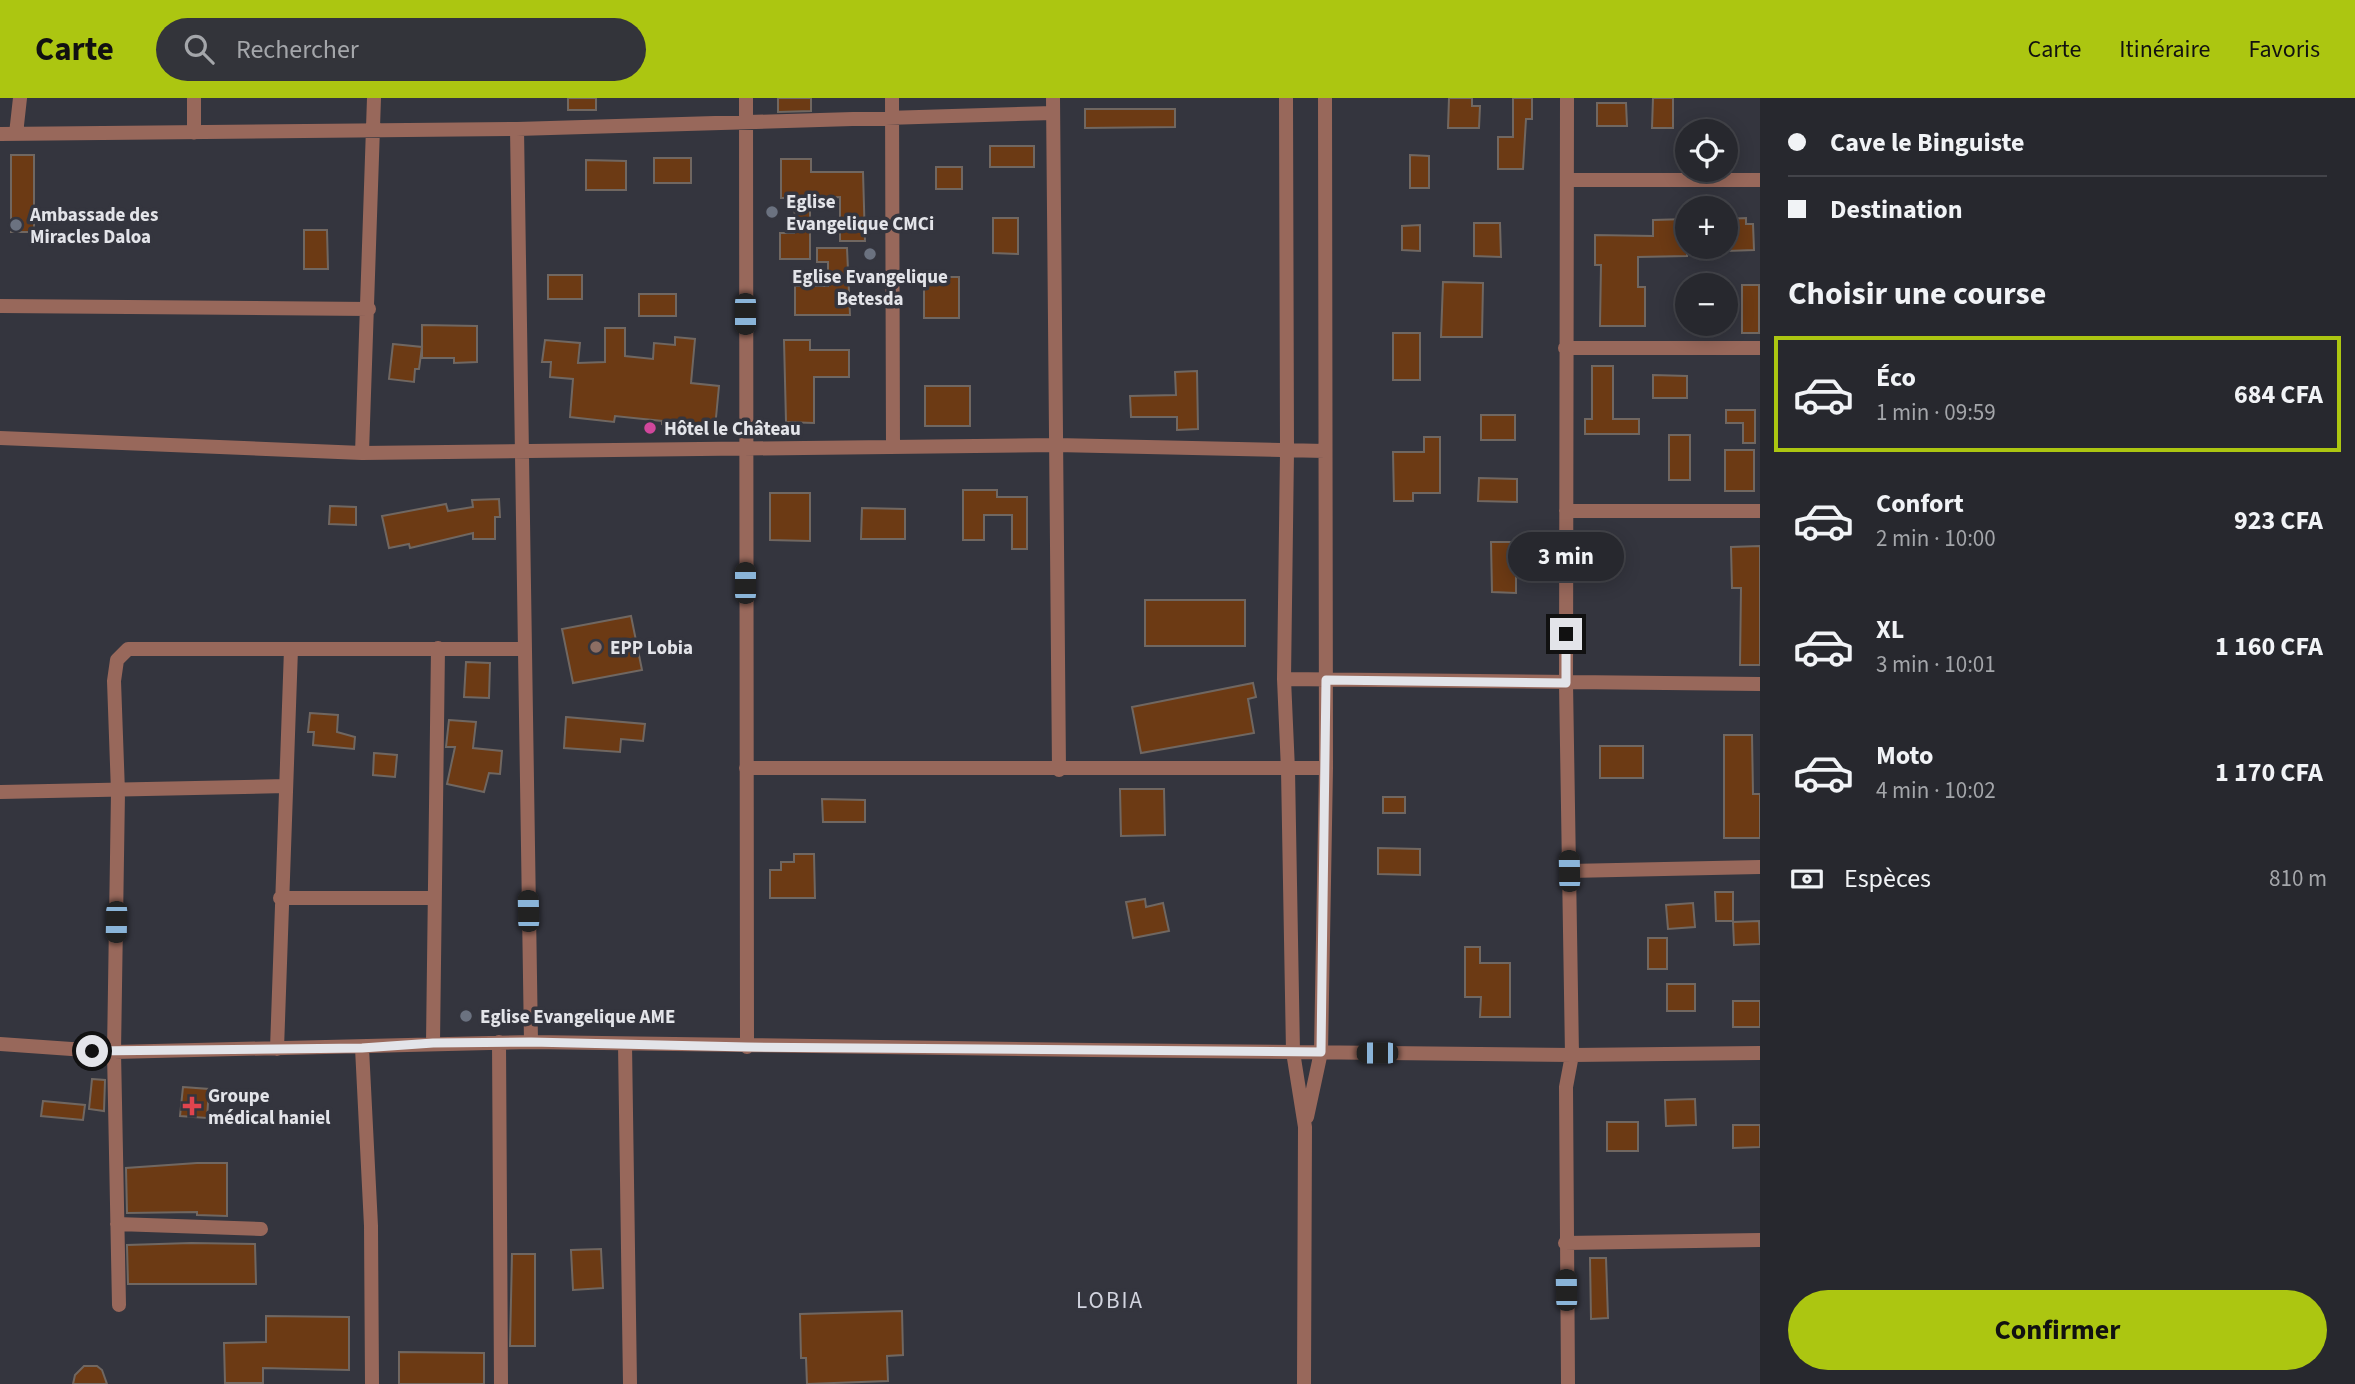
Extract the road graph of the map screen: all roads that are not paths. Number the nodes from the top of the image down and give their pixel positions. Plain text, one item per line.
1 (20, 98) edge
2 (194, 98) edge
3 (374, 98) edge
4 (746, 98) edge
5 (892, 98) edge
6 (1286, 98) edge
7 (1325, 98) edge
8 (1567, 98) edge
9 (1053, 105) edge
10 (892, 117) junction
11 (746, 123) junction
12 (517, 129) junction
13 (373, 130) junction
14 (194, 133) junction
15 (0, 134) edge
16 (16, 134) junction
17 (1567, 180) junction
18 (1760, 180) edge
19 (0, 306) edge
20 (369, 309) junction
21 (1564, 348) junction
22 (1760, 348) edge
23 (0, 438) edge
24 (1056, 445) junction
25 (893, 447) junction
26 (744, 451) junction
27 (1325, 451) junction
28 (1287, 452) junction
29 (362, 453) junction
30 (522, 453) junction
31 (1566, 511) junction
32 (1760, 511) edge
33 (439, 648) junction
34 (291, 649) junction
35 (524, 649) junction
36 (1284, 679) junction
37 (1326, 680) junction
38 (1566, 683) junction
39 (1760, 684) edge
40 (746, 768) junction
41 (1326, 768) junction
42 (1289, 769) junction
43 (1059, 770) junction
44 (286, 786) junction
45 (0, 792) edge
46 (118, 792) junction
47 (1760, 867) edge
48 (1569, 871) junction
49 (280, 898) junction
50 (434, 898) junction
51 (499, 1042) junction
52 (531, 1042) junction
53 (433, 1043) junction
54 (0, 1044) edge
55 (625, 1044) junction
56 (747, 1047) junction
57 (362, 1048) junction
58 (278, 1049) junction
59 (114, 1052) junction
60 (1293, 1052) junction
61 (1321, 1052) junction
62 (1760, 1053) edge
63 (1572, 1055) junction
64 (1305, 1127) junction
65 (117, 1224) junction
66 (261, 1229) dead end
67 (1760, 1240) edge
68 (1565, 1243) junction
69 (119, 1305) dead end
70 (372, 1384) edge
71 (501, 1384) edge
72 (630, 1384) edge
73 (1304, 1384) edge
74 (1568, 1384) edge

1 - 16 street
2 - 14 street
3 - 13 street
4 - 11 street
5 - 10 street
6 - 28 street
7 - 27 street
8 - 17 street
9 - 10 street
9 - 24 street
10 - 11 street
10 - 25 street
11 - 12 street
11 - 26 street
12 - 13 street
12 - 30 street
13 - 14 street
13 - 20 street
14 - 16 street
15 - 16 street
17 - 18 street
17 - 21 street
19 - 20 street
20 - 29 street
21 - 22 street
21 - 31 street
23 - 29 street
24 - 25 street
24 - 28 street
24 - 43 street
25 - 26 street
26 - 30 street
26 - 40 street
27 - 28 street
27 - 37 street
28 - 36 street
29 - 30 street
30 - 35 street
31 - 32 street
31 - 38 street
33 - 34 street
33 - 35 street
33 - 50 street
34 - 44 street
34 - 46 street
35 - 52 street
36 - 37 street
36 - 42 street
37 - 38 street
37 - 41 street
38 - 39 street
38 - 48 street
40 - 43 street
40 - 56 street
41 - 42 street
41 - 61 street
42 - 43 street
42 - 60 street
44 - 46 street
44 - 49 street
45 - 46 street
46 - 59 street
47 - 48 street
48 - 63 street
49 - 50 street
49 - 58 street
50 - 53 street
51 - 52 street
51 - 53 street
51 - 71 street
52 - 55 street
53 - 57 street
54 - 59 street
55 - 56 street
55 - 72 street
56 - 60 street
57 - 58 street
57 - 70 street
58 - 59 street
59 - 65 street
60 - 61 street
60 - 64 street
61 - 63 street
61 - 64 street
62 - 63 street
63 - 68 street
64 - 73 street
65 - 66 street
65 - 69 street
67 - 68 street
68 - 74 street

